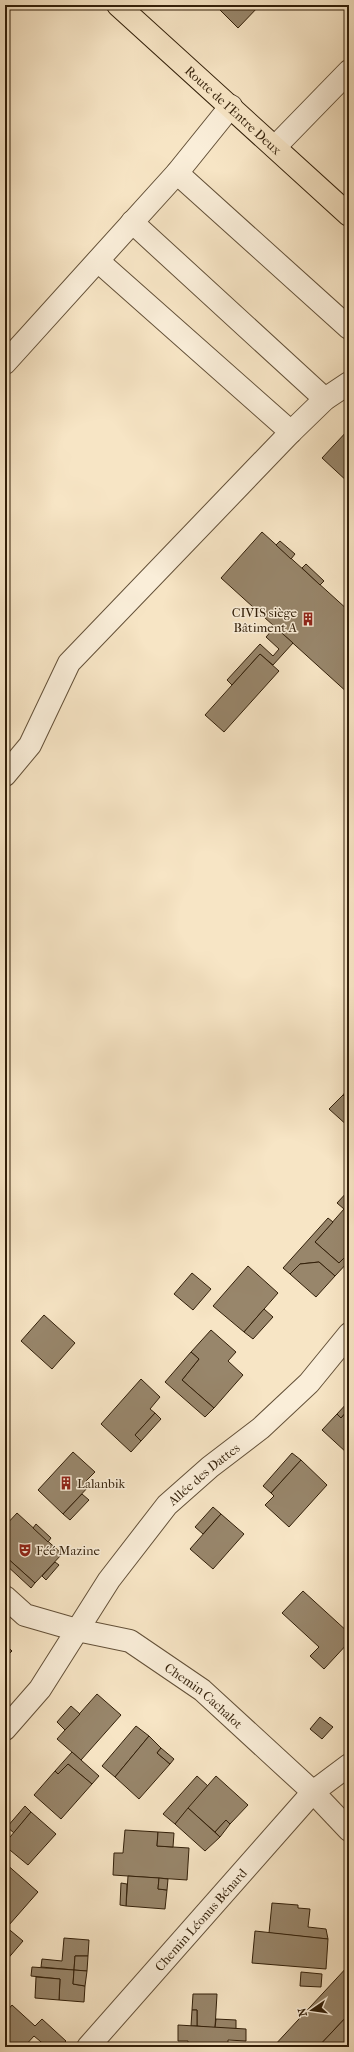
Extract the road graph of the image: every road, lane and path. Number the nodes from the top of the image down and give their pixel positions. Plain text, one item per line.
1 (118, 5) edge
2 (349, 72) edge
3 (231, 106) junction
4 (275, 146) junction
5 (177, 173) junction
6 (349, 215) edge
7 (132, 222) junction
8 (98, 261) junction
9 (349, 328) edge
10 (5, 363) edge
11 (349, 383) edge
12 (325, 399) junction
13 (291, 432) junction
14 (5, 775) edge
15 (349, 1334) edge
16 (5, 1597) edge
17 (77, 1630) junction
18 (5, 1729) edge
19 (349, 1765) edge
20 (313, 1792) junction
21 (349, 1830) edge
22 (88, 2047) edge

1 - 3 main road, Route de l'Entre Deux
2 - 4 street
3 - 4 main road, Route de l'Entre Deux
3 - 5 street
4 - 6 main road, Route de l'Entre Deux
5 - 7 street
5 - 9 street
7 - 8 street
7 - 12 street
8 - 10 street
8 - 13 street
11 - 12 street
12 - 13 street
13 - 14 street
15 - 17 street, Allée des Dattes
16 - 17 street, Chemin Cachalot
17 - 18 street, Allée des Dattes
17 - 20 street, Chemin Cachalot
19 - 20 street
20 - 21 street, Chemin Cachalot
20 - 22 street, Chemin Léonus Bénard

